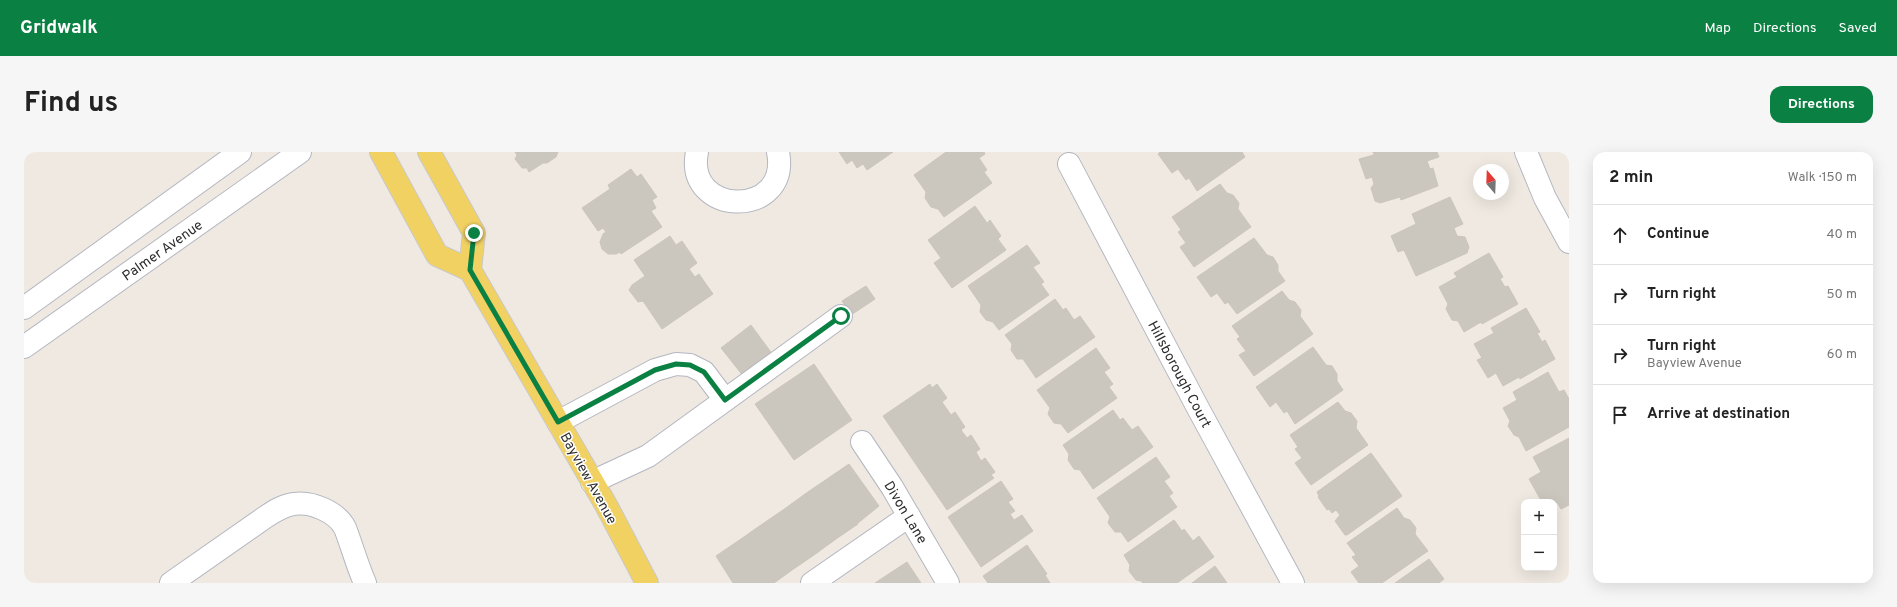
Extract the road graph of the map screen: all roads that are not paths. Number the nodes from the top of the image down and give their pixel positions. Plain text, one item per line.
1 (240, 152) edge
2 (300, 152) edge
3 (381, 152) edge
4 (429, 152) edge
5 (697, 152) edge
6 (778, 152) edge
7 (1526, 152) edge
8 (1069, 164) dead end
9 (1569, 242) edge
10 (470, 270) junction
11 (24, 308) edge
12 (841, 316) dead end
13 (24, 347) edge
14 (725, 400) junction
15 (558, 422) junction
16 (862, 442) dead end
17 (592, 482) junction
18 (909, 516) junction
19 (171, 583) edge
20 (365, 583) edge
21 (647, 583) edge
22 (812, 583) edge
23 (948, 583) edge
24 (1293, 583) edge

1 - 11 street
2 - 13 street, Palmer Avenue
3 - 10 main road
4 - 10 main road
5 - 6 street
7 - 9 street
8 - 24 street, Hillsborough Court
10 - 15 main road, Bayview Avenue
12 - 14 street
14 - 15 street
14 - 17 street
15 - 17 main road, Bayview Avenue
16 - 18 street, Divon Lane
17 - 21 main road, Bayview Avenue
18 - 22 street
18 - 23 street, Divon Lane
19 - 20 street

